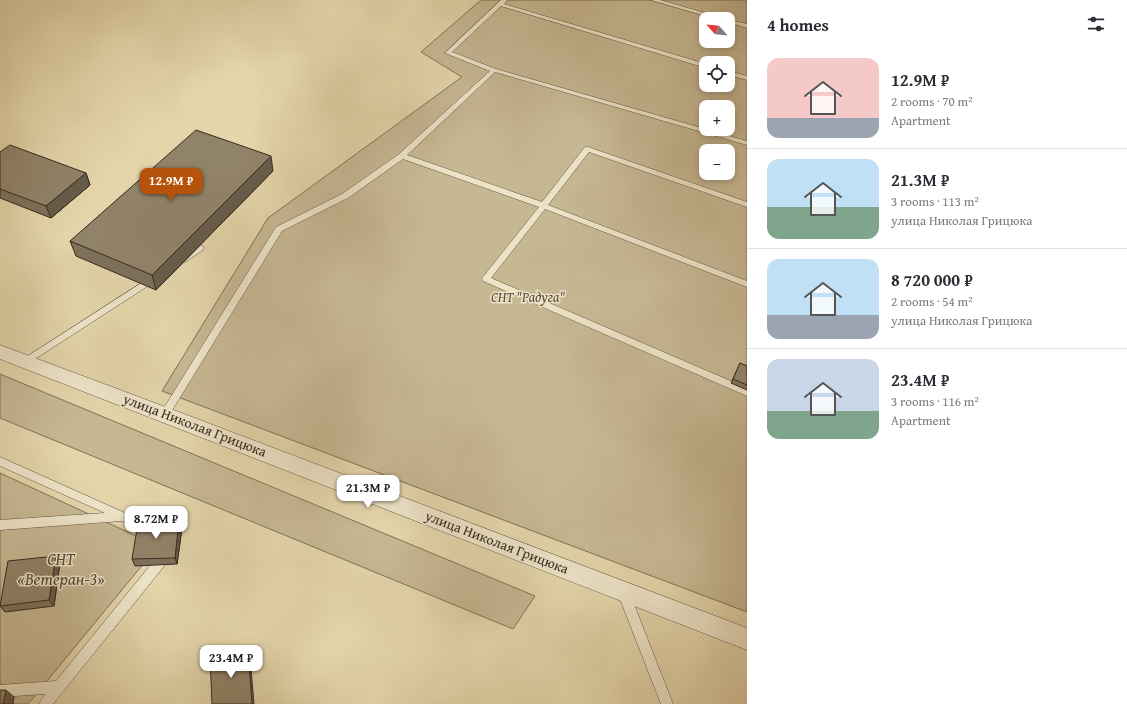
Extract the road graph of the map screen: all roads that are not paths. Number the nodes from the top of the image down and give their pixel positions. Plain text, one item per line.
1 (654, 0) edge
2 (502, 2) edge
3 (699, 12) edge
4 (735, 22) edge
5 (747, 26) edge
6 (699, 64) edge
7 (494, 70) junction
8 (735, 75) edge
9 (747, 78) edge
10 (747, 143) edge
11 (402, 156) junction
12 (747, 205) edge
13 (545, 206) junction
14 (200, 248) dead end
15 (173, 266) edge
16 (160, 274) edge
17 (747, 284) edge
18 (0, 352) edge
19 (26, 362) junction
20 (747, 392) edge
21 (166, 414) junction
22 (0, 461) edge
23 (123, 517) junction
24 (0, 525) edge
25 (157, 532) edge
26 (172, 548) edge
27 (623, 590) junction
28 (747, 639) edge
29 (59, 687) junction
30 (0, 691) edge
31 (45, 704) edge
32 (667, 704) edge

1 - 3 lane
2 - 6 lane
2 - 7 lane
4 - 5 lane
7 - 10 lane
7 - 11 lane
8 - 9 lane
11 - 13 lane
11 - 21 lane
12 - 13 lane
13 - 17 lane
13 - 20 lane
14 - 15 lane
16 - 19 lane
18 - 19 street, улица Николая Грицюка
19 - 21 street, улица Николая Грицюка
21 - 27 street, улица Николая Грицюка
22 - 23 lane
23 - 24 lane
23 - 25 lane
26 - 29 lane
27 - 28 street, улица Николая Грицюка
27 - 32 lane
29 - 30 lane
29 - 31 lane

